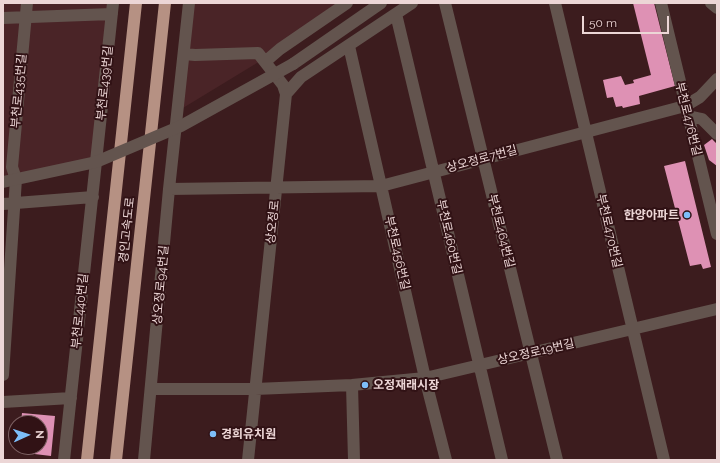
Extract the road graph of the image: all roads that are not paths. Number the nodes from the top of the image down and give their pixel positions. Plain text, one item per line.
1 (27, 3) edge
2 (136, 3) edge
3 (165, 3) edge
4 (189, 3) edge
5 (381, 3) edge
6 (412, 3) edge
7 (445, 3) edge
8 (555, 3) edge
9 (661, 3) edge
10 (711, 3) edge
11 (340, 5) edge
12 (717, 8) edge
13 (113, 9) edge
14 (396, 14) junction
15 (25, 17) junction
16 (3, 18) edge
17 (349, 46) junction
18 (184, 54) junction
19 (262, 57) junction
20 (717, 79) edge
21 (286, 94) junction
22 (686, 111) junction
23 (586, 132) junction
24 (717, 134) edge
25 (484, 159) junction
26 (96, 163) joint
27 (8, 168) edge
28 (434, 172) junction
29 (3, 182) edge
30 (381, 186) junction
31 (276, 187) junction
32 (169, 189) junction
33 (93, 196) junction
34 (8, 204) edge
35 (717, 234) edge
36 (717, 310) edge
37 (633, 329) junction
38 (531, 354) junction
39 (480, 366) junction
40 (3, 375) edge
41 (425, 378) junction
42 (352, 385) junction
43 (152, 389) junction
44 (255, 389) junction
45 (71, 398) junction
46 (3, 402) edge
47 (64, 460) edge
48 (87, 460) edge
49 (116, 460) edge
50 (144, 460) edge
51 (248, 460) edge
52 (354, 460) edge
53 (446, 460) edge
54 (502, 460) edge
55 (558, 460) edge
56 (664, 460) edge

1 - 15 street, 부천로435번길
2 - 48 highway, 경인고속도로
3 - 49 highway, 경인고속도로
4 - 18 street, 상오정로94번길
5 - 29 street, bridge
6 - 14 street
7 - 25 street, 부천로464번길
8 - 23 street, 부천로470번길
9 - 22 street, 부천로476번길
10 - 12 street
11 - 19 street
13 - 15 street
13 - 26 street, 부천로439번길
14 - 17 street
14 - 28 street, 부천로460번길
15 - 16 street
15 - 27 street, 부천로435번길
17 - 21 street
17 - 30 street, 부천로456번길
18 - 19 street
18 - 32 street, 상오정로94번길
19 - 21 street
20 - 22 street, 상오정로7번길
21 - 31 street, 상오정로
22 - 23 street, 상오정로7번길
22 - 24 street
22 - 35 street, 부천로476번길
23 - 25 street, 상오정로7번길
23 - 37 street, 부천로470번길
25 - 28 street, 상오정로7번길
25 - 38 street, 부천로464번길
26 - 33 street, 부천로440번길
27 - 34 street, 부천로435번길
28 - 30 street, 상오정로7번길
28 - 39 street, 부천로460번길
30 - 31 street, 상오정로7번길
30 - 41 street, 부천로456번길
31 - 32 street, 상오정로7번길
31 - 44 street, 상오정로
32 - 43 street, 상오정로94번길
33 - 34 street
33 - 45 street, 부천로440번길
34 - 40 street
36 - 37 street, 상오정로19번길
37 - 38 street, 상오정로19번길
37 - 56 street, 부천로470번길
38 - 39 street, 상오정로19번길
38 - 55 street, 부천로464번길
39 - 41 street, 상오정로19번길
39 - 54 street, 부천로460번길
41 - 42 street, 상오정로19번길
41 - 53 street, 부천로456번길
42 - 44 street, 상오정로19번길
42 - 52 street
43 - 44 street
43 - 50 street, 상오정로94번길
44 - 51 street, 상오정로
45 - 46 street
45 - 47 street, 부천로440번길

